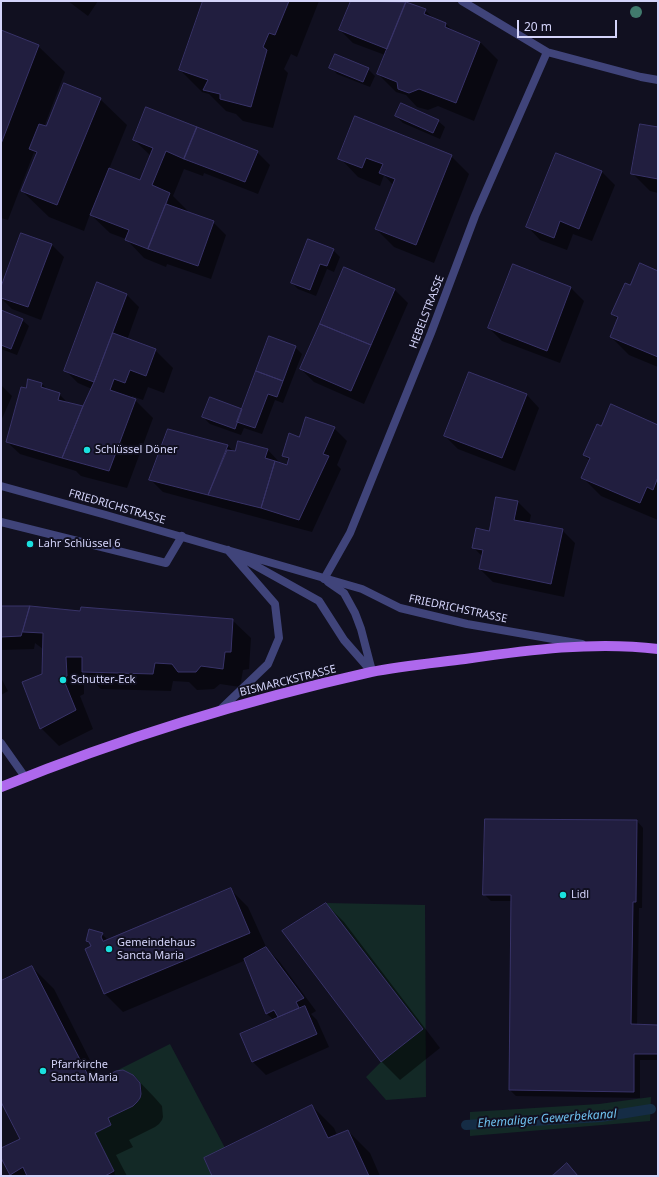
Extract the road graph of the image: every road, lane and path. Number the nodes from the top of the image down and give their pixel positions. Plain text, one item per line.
1 (462, 1) edge
2 (547, 52) junction
3 (658, 80) edge
4 (1, 486) edge
5 (1, 522) edge
6 (182, 536) junction
7 (227, 550) junction
8 (324, 579) junction
9 (593, 646) junction
10 (658, 649) edge
11 (372, 672) junction
12 (220, 710) junction
13 (1, 743) edge
14 (25, 777) junction
15 (1, 787) edge

1 - 2 street
2 - 3 street
2 - 8 street, HEBELSTRASSE
4 - 6 street, FRIEDRICHSTRASSE
5 - 6 street
6 - 7 street, FRIEDRICHSTRASSE
7 - 8 street, FRIEDRICHSTRASSE
7 - 11 street, FRIEDRICHSTRASSE
7 - 12 street
8 - 9 street, FRIEDRICHSTRASSE
8 - 11 street, FRIEDRICHSTRASSE
9 - 10 main road, BISMARCKSTRASSE
9 - 11 main road, BISMARCKSTRASSE
11 - 12 main road, BISMARCKSTRASSE
12 - 14 main road, BISMARCKSTRASSE
13 - 14 street
14 - 15 main road, BISMARCKSTRASSE

